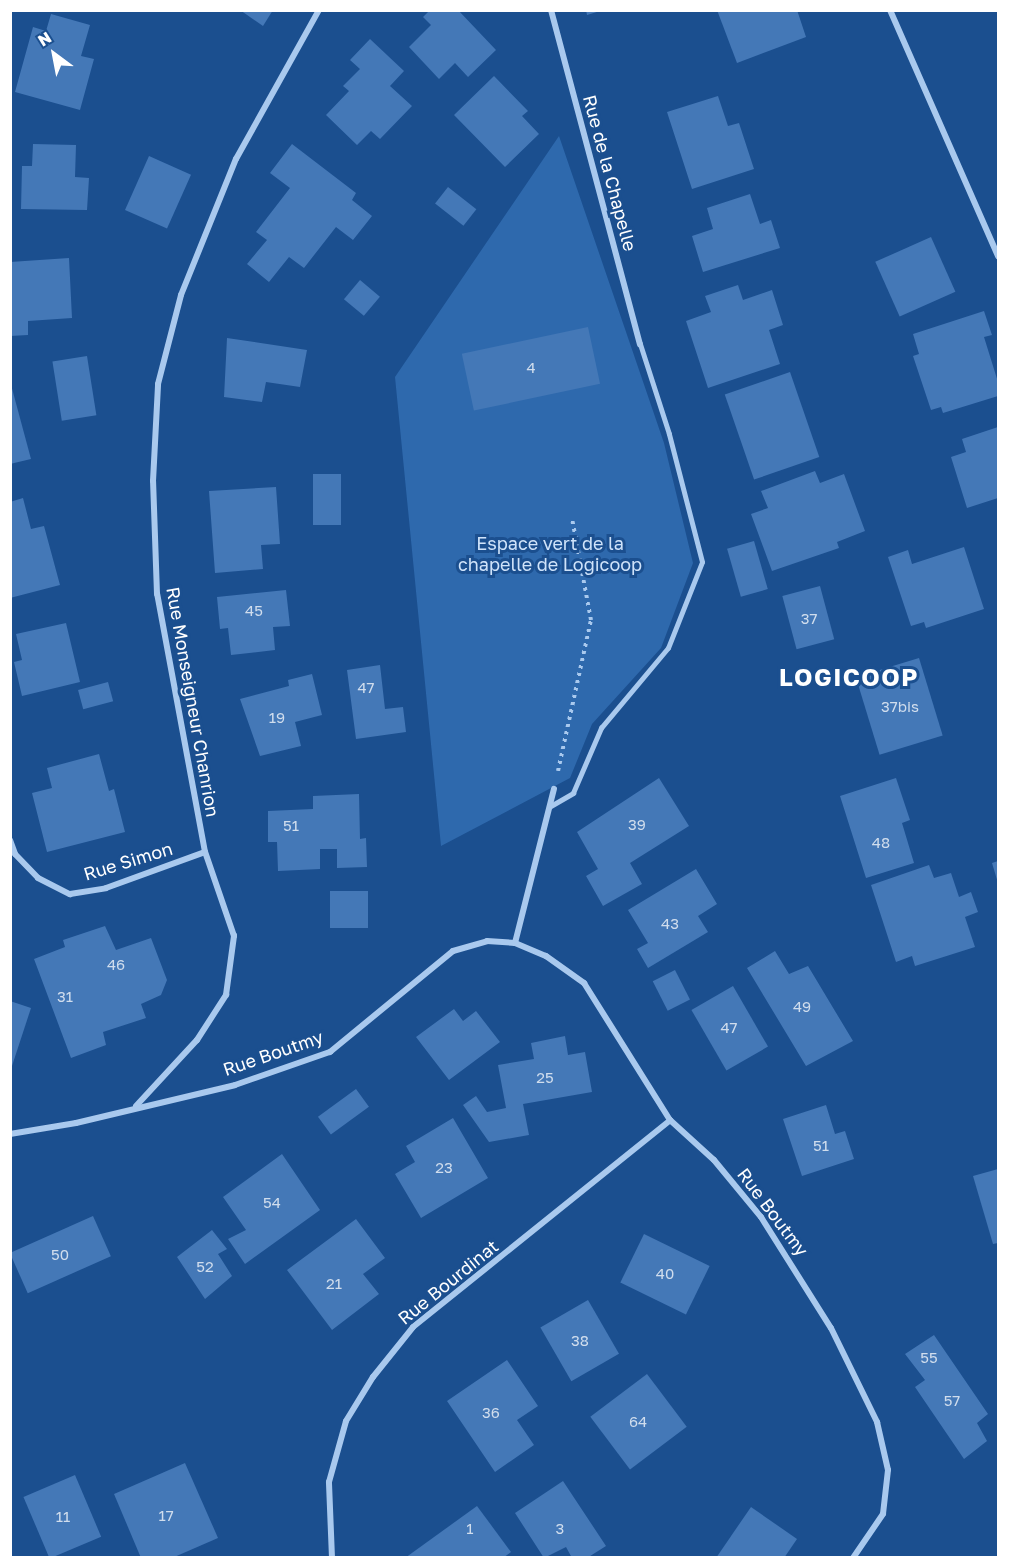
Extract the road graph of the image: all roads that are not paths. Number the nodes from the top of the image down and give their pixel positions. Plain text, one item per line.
1 (319, 10) edge
2 (551, 10) edge
3 (890, 10) edge
4 (999, 256) edge
5 (640, 344) joint
6 (554, 789) road end
7 (549, 807) junction
8 (10, 840) edge
9 (205, 852) junction
10 (515, 943) junction
11 (136, 1107) junction
12 (670, 1120) junction
13 (10, 1134) edge
14 (332, 1557) edge
15 (853, 1557) edge

1 - 9 street, Rue Monseigneur Chanrion
2 - 5 street, Rue de la Chapelle
3 - 4 street
5 - 7 lane
6 - 7 street
7 - 10 street
8 - 9 street, Rue Simon
9 - 11 street, Rue Monseigneur Chanrion
10 - 11 street, Rue Boutmy
10 - 12 street, Rue Boutmy
11 - 13 street, Rue Boutmy
12 - 14 street, Rue Bourdinat
12 - 15 street, Rue Boutmy

